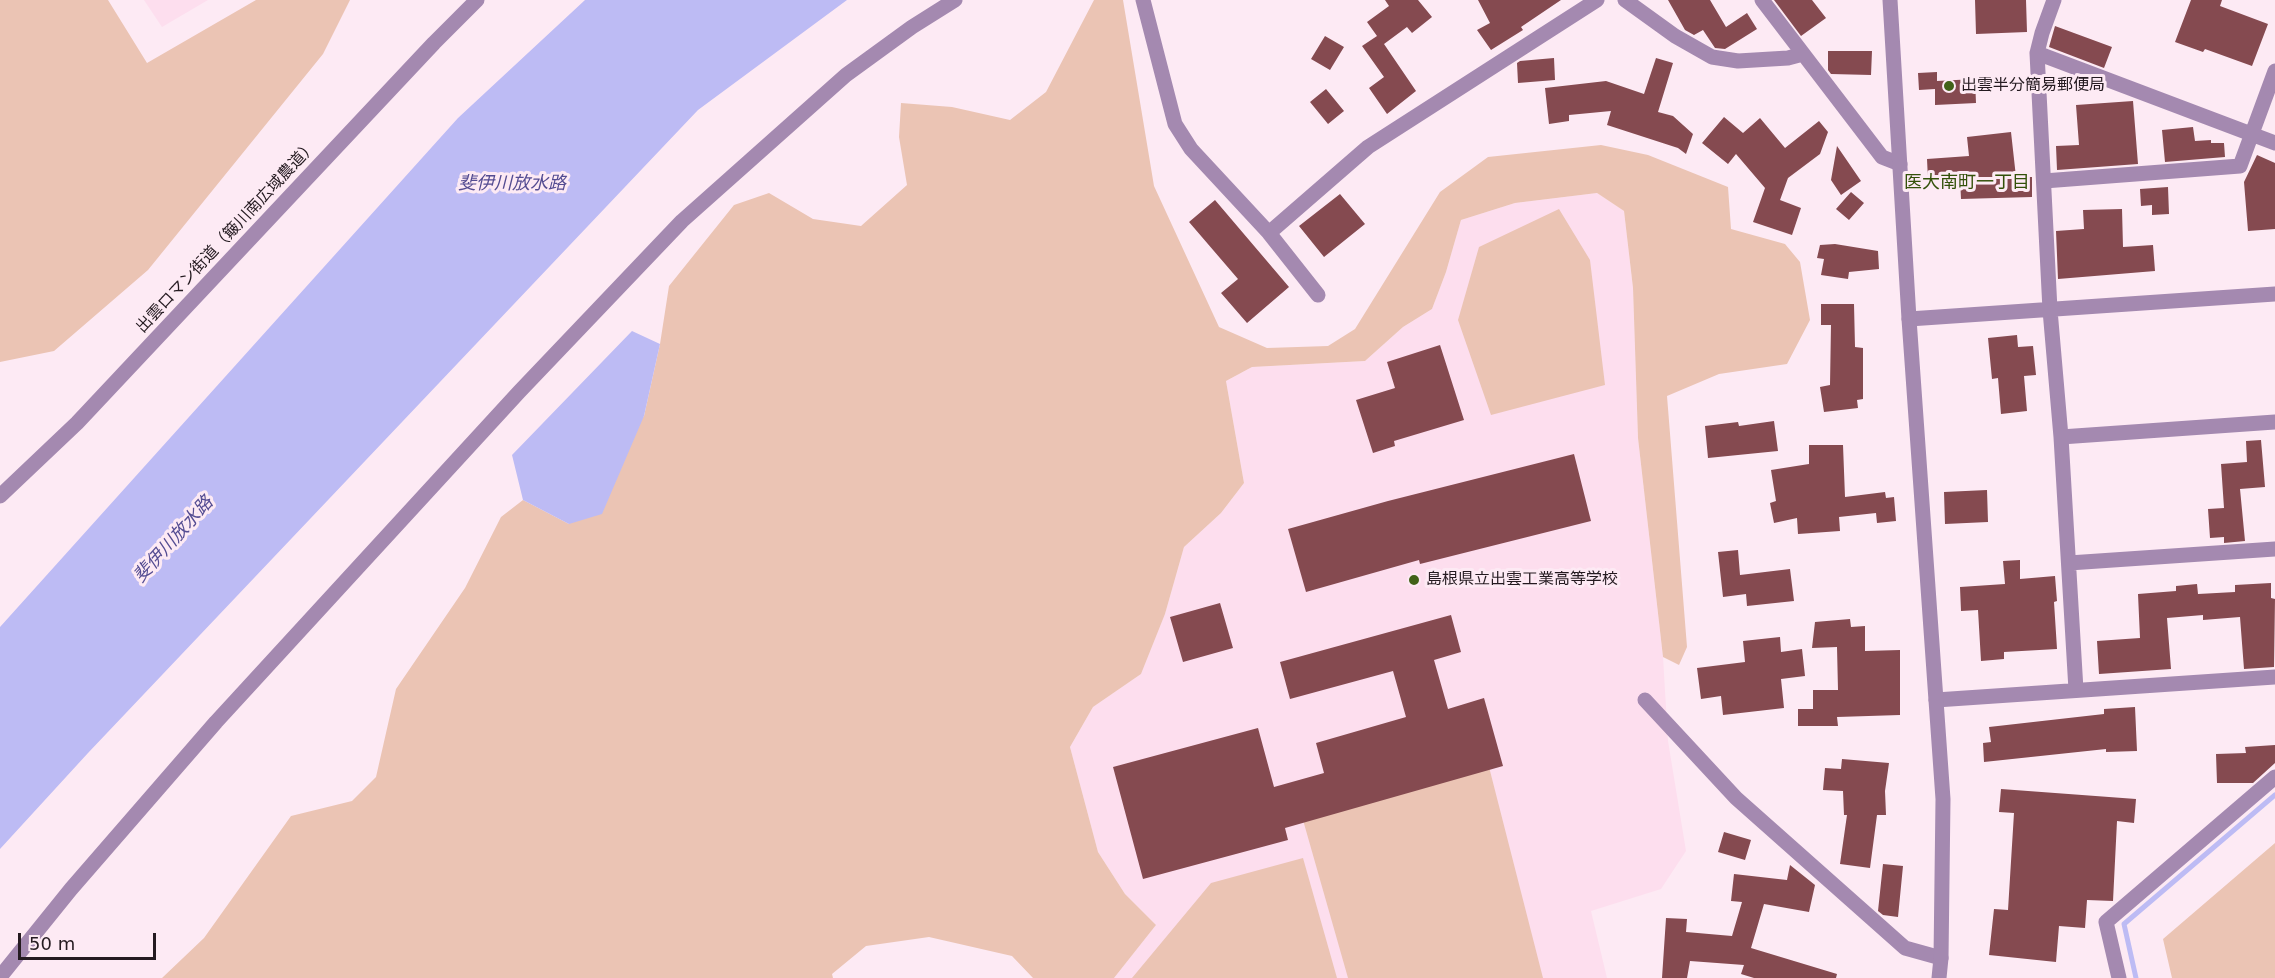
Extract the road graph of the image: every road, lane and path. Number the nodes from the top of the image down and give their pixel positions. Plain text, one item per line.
1 (477, 0) edge
2 (955, 0) edge
3 (1143, 0) edge
4 (1597, 0) edge
5 (1625, 0) edge
6 (1762, 0) edge
7 (1890, 0) edge
8 (2054, 0) edge
9 (2037, 53) junction
10 (1803, 54) junction
11 (2275, 71) edge
12 (2252, 134) junction
13 (2275, 143) edge
14 (1900, 165) junction
15 (2044, 182) junction
16 (1269, 233) junction
17 (2275, 294) edge
18 (1318, 295) dead end
19 (2050, 310) junction
20 (1909, 319) junction
21 (2275, 422) edge
22 (2061, 437) junction
23 (0, 496) edge
24 (2275, 549) edge
25 (2069, 563) junction
26 (2275, 677) edge
27 (2076, 690) junction
28 (1645, 700) dead end
29 (1936, 700) junction
30 (2275, 777) edge
31 (1941, 958) junction
32 (0, 977) edge
33 (1939, 978) edge
34 (2119, 978) edge

1 - 23 street, 出雲ロマン街道（簸川南広域農道）
2 - 32 street
3 - 16 street
4 - 16 street
5 - 10 street
6 - 10 street
7 - 14 street
8 - 9 street
9 - 12 street
9 - 15 street
10 - 14 street
11 - 12 street
12 - 13 street
12 - 15 street
14 - 20 street
15 - 19 street
16 - 18 street
17 - 19 street
19 - 20 street
19 - 22 street
20 - 29 street
21 - 22 street
22 - 25 street
24 - 25 street
25 - 27 street
26 - 27 street
27 - 29 street
28 - 31 street
29 - 31 street
30 - 34 street
31 - 33 street

